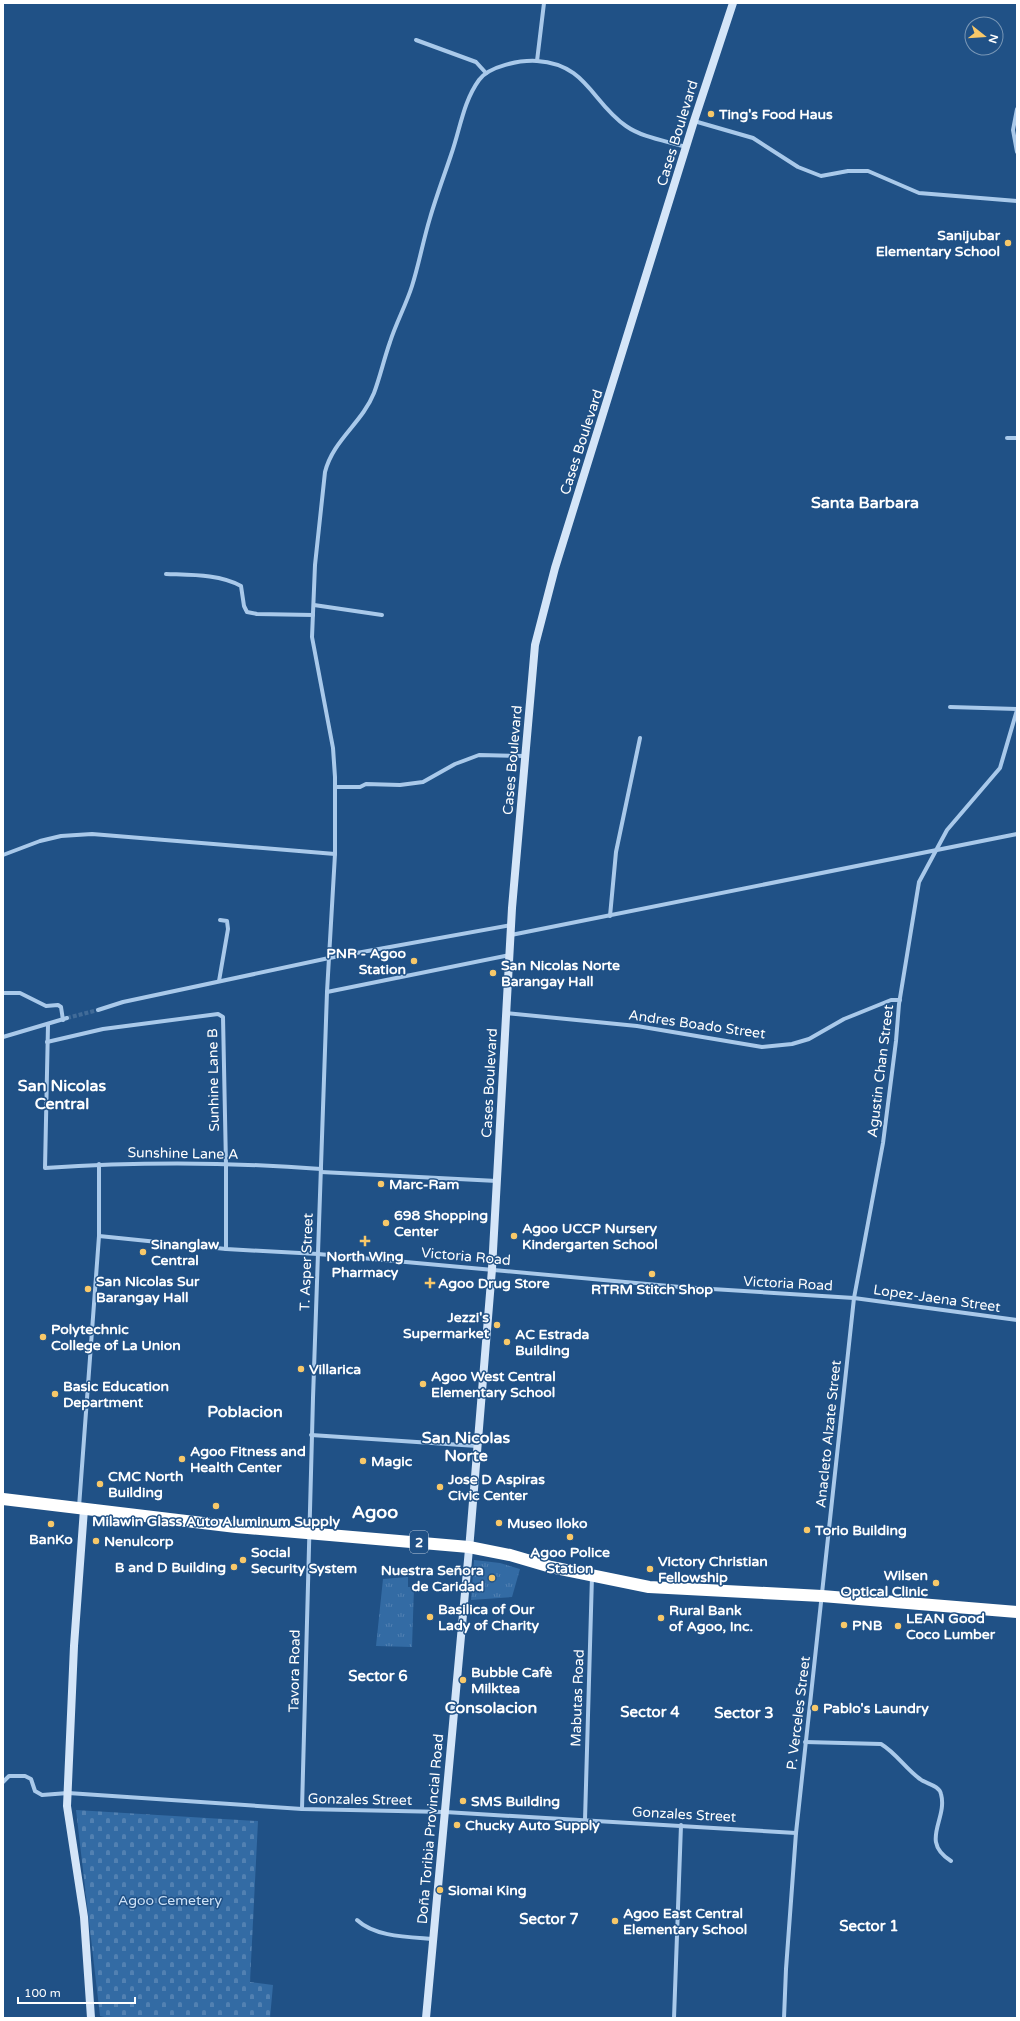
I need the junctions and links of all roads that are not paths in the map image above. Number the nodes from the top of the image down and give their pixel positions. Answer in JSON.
{"nodes":[{"id":1,"x":544,"y":3,"type":"edge"},
{"id":2,"x":733,"y":3,"type":"edge"},
{"id":3,"x":416,"y":40,"type":"dead end"},
{"id":4,"x":537,"y":61,"type":"junction"},
{"id":5,"x":486,"y":73,"type":"junction"},
{"id":6,"x":1017,"y":109,"type":"edge"},
{"id":7,"x":694,"y":121,"type":"junction"},
{"id":8,"x":686,"y":147,"type":"junction"},
{"id":9,"x":1017,"y":152,"type":"edge"},
{"id":10,"x":1017,"y":201,"type":"edge"},
{"id":11,"x":1007,"y":438,"type":"dead end"},
{"id":12,"x":1017,"y":438,"type":"edge"},
{"id":13,"x":166,"y":574,"type":"dead end"},
{"id":14,"x":314,"y":605,"type":"junction"},
{"id":15,"x":313,"y":615,"type":"junction"},
{"id":16,"x":382,"y":615,"type":"dead end"},
{"id":17,"x":950,"y":707,"type":"dead end"},
{"id":18,"x":1017,"y":710,"type":"edge"},
{"id":19,"x":640,"y":738,"type":"dead end"},
{"id":20,"x":525,"y":756,"type":"junction"},
{"id":21,"x":335,"y":787,"type":"junction"},
{"id":22,"x":1017,"y":834,"type":"edge"},
{"id":23,"x":936,"y":851,"type":"junction"},
{"id":24,"x":335,"y":854,"type":"junction"},
{"id":25,"x":3,"y":855,"type":"edge"},
{"id":26,"x":610,"y":916,"type":"junction"},
{"id":27,"x":220,"y":920,"type":"dead end"},
{"id":28,"x":511,"y":925,"type":"junction"},
{"id":29,"x":511,"y":935,"type":"junction"},
{"id":30,"x":510,"y":956,"type":"junction"},
{"id":31,"x":329,"y":958,"type":"junction"},
{"id":32,"x":220,"y":981,"type":"junction"},
{"id":33,"x":327,"y":992,"type":"junction"},
{"id":34,"x":3,"y":993,"type":"edge"},
{"id":35,"x":900,"y":1000,"type":"junction"},
{"id":36,"x":98,"y":1010,"type":"tunnel mouth"},
{"id":37,"x":506,"y":1013,"type":"junction"},
{"id":38,"x":48,"y":1025,"type":"junction"},
{"id":39,"x":3,"y":1037,"type":"edge"},
{"id":40,"x":47,"y":1042,"type":"junction"},
{"id":41,"x":99,"y":1164,"type":"junction"},
{"id":42,"x":226,"y":1165,"type":"junction"},
{"id":43,"x":321,"y":1170,"type":"junction"},
{"id":44,"x":497,"y":1181,"type":"junction"},
{"id":45,"x":99,"y":1236,"type":"junction"},
{"id":46,"x":226,"y":1249,"type":"junction"},
{"id":47,"x":318,"y":1254,"type":"junction"},
{"id":48,"x":492,"y":1269,"type":"junction"},
{"id":49,"x":854,"y":1298,"type":"junction"},
{"id":50,"x":1017,"y":1320,"type":"edge"},
{"id":51,"x":311,"y":1435,"type":"junction"},
{"id":52,"x":477,"y":1446,"type":"junction"},
{"id":53,"x":3,"y":1499,"type":"edge"},
{"id":54,"x":82,"y":1509,"type":"junction"},
{"id":55,"x":308,"y":1533,"type":"junction"},
{"id":56,"x":469,"y":1547,"type":"junction"},
{"id":57,"x":592,"y":1576,"type":"junction"},
{"id":58,"x":822,"y":1596,"type":"junction"},
{"id":59,"x":1017,"y":1612,"type":"edge"},
{"id":60,"x":805,"y":1742,"type":"junction"},
{"id":61,"x":3,"y":1782,"type":"edge"},
{"id":62,"x":68,"y":1793,"type":"junction"},
{"id":63,"x":302,"y":1809,"type":"junction"},
{"id":64,"x":445,"y":1812,"type":"junction"},
{"id":65,"x":585,"y":1820,"type":"junction"},
{"id":66,"x":681,"y":1825,"type":"junction"},
{"id":67,"x":796,"y":1833,"type":"junction"},
{"id":68,"x":951,"y":1861,"type":"dead end"},
{"id":69,"x":357,"y":1920,"type":"dead end"},
{"id":70,"x":433,"y":1940,"type":"junction"},
{"id":71,"x":91,"y":2018,"type":"edge"},
{"id":72,"x":426,"y":2018,"type":"edge"},
{"id":73,"x":674,"y":2018,"type":"edge"},
{"id":74,"x":784,"y":2018,"type":"edge"}],
"edges":[{"from":1,"to":4,"type":"street"},
{"from":2,"to":7,"type":"street","name":"Cases Boulevard"},
{"from":3,"to":5,"type":"street"},
{"from":4,"to":5,"type":"street"},
{"from":4,"to":8,"type":"street"},
{"from":5,"to":14,"type":"street","name":"T. Asper Street"},
{"from":6,"to":9,"type":"street"},
{"from":7,"to":8,"type":"street","name":"Cases Boulevard"},
{"from":7,"to":10,"type":"street"},
{"from":8,"to":20,"type":"street","name":"Cases Boulevard"},
{"from":11,"to":12,"type":"street"},
{"from":13,"to":15,"type":"street"},
{"from":14,"to":15,"type":"street","name":"T. Asper Street"},
{"from":14,"to":16,"type":"street"},
{"from":15,"to":21,"type":"street","name":"T. Asper Street"},
{"from":17,"to":18,"type":"street"},
{"from":18,"to":23,"type":"street","name":"Agustin Chan Street"},
{"from":19,"to":26,"type":"street"},
{"from":20,"to":21,"type":"street"},
{"from":20,"to":28,"type":"street","name":"Cases Boulevard"},
{"from":21,"to":24,"type":"street","name":"T. Asper Street"},
{"from":22,"to":23,"type":"street"},
{"from":23,"to":26,"type":"street"},
{"from":23,"to":35,"type":"street","name":"Agustin Chan Street"},
{"from":24,"to":25,"type":"street"},
{"from":24,"to":31,"type":"street","name":"T. Asper Street"},
{"from":26,"to":29,"type":"street"},
{"from":27,"to":32,"type":"street"},
{"from":28,"to":29,"type":"street","name":"Cases Boulevard"},
{"from":28,"to":31,"type":"street"},
{"from":29,"to":30,"type":"street","name":"Cases Boulevard"},
{"from":30,"to":33,"type":"street"},
{"from":30,"to":37,"type":"street","name":"Cases Boulevard"},
{"from":31,"to":32,"type":"street"},
{"from":31,"to":33,"type":"street","name":"T. Asper Street"},
{"from":32,"to":36,"type":"street"},
{"from":33,"to":43,"type":"street","name":"T. Asper Street"},
{"from":34,"to":38,"type":"street"},
{"from":35,"to":37,"type":"street","name":"Andres Boado Street"},
{"from":35,"to":49,"type":"street","name":"Agustin Chan Street"},
{"from":37,"to":44,"type":"street","name":"Cases Boulevard"},
{"from":38,"to":39,"type":"street"},
{"from":38,"to":40,"type":"street"},
{"from":40,"to":41,"type":"street","name":"Sunshine Lane A"},
{"from":40,"to":42,"type":"street","name":"Sunhine Lane B"},
{"from":41,"to":42,"type":"street","name":"Sunshine Lane A"},
{"from":41,"to":45,"type":"street"},
{"from":42,"to":43,"type":"street","name":"Sunshine Lane A"},
{"from":42,"to":46,"type":"street","name":"Sunhine Lane B"},
{"from":43,"to":44,"type":"street","name":"Sunshine Lane A"},
{"from":43,"to":47,"type":"street","name":"T. Asper Street"},
{"from":44,"to":48,"type":"street","name":"Cases Boulevard"},
{"from":45,"to":46,"type":"street","name":"Victoria Road"},
{"from":45,"to":54,"type":"street"},
{"from":46,"to":47,"type":"street","name":"Victoria Road"},
{"from":47,"to":48,"type":"street","name":"Victoria Road"},
{"from":47,"to":51,"type":"street","name":"T. Asper Street"},
{"from":48,"to":49,"type":"street","name":"Victoria Road"},
{"from":48,"to":52,"type":"street","name":"Cases Boulevard"},
{"from":49,"to":50,"type":"street","name":"Lopez-Jaena Street"},
{"from":49,"to":58,"type":"street","name":"Anacleto Alzate Street"},
{"from":51,"to":52,"type":"street"},
{"from":51,"to":55,"type":"street","name":"T. Asper Street"},
{"from":52,"to":56,"type":"street","name":"Cases Boulevard"},
{"from":53,"to":54,"type":"highway","number":"2"},
{"from":54,"to":55,"type":"highway","number":"2"},
{"from":54,"to":62,"type":"street"},
{"from":55,"to":56,"type":"highway","number":"2"},
{"from":55,"to":63,"type":"street","name":"Tavora Road"},
{"from":56,"to":57,"type":"highway","number":"2"},
{"from":56,"to":64,"type":"street","name":"Doña Toribia Provincial Road"},
{"from":57,"to":58,"type":"highway","number":"2"},
{"from":57,"to":65,"type":"street","name":"Mabutas Road"},
{"from":58,"to":59,"type":"highway","number":"2"},
{"from":58,"to":60,"type":"street","name":"P. Verceles Street"},
{"from":60,"to":67,"type":"street","name":"P. Verceles Street"},
{"from":60,"to":68,"type":"street"},
{"from":61,"to":62,"type":"street","name":"Gonzales Street"},
{"from":62,"to":63,"type":"street","name":"Gonzales Street"},
{"from":62,"to":71,"type":"street"},
{"from":63,"to":64,"type":"street","name":"Gonzales Street"},
{"from":64,"to":65,"type":"street","name":"Gonzales Street"},
{"from":64,"to":70,"type":"street","name":"Doña Toribia Provincial Road"},
{"from":65,"to":66,"type":"street","name":"Gonzales Street"},
{"from":66,"to":67,"type":"street","name":"Gonzales Street"},
{"from":66,"to":73,"type":"street"},
{"from":67,"to":74,"type":"street","name":"P. Verceles Street"},
{"from":69,"to":70,"type":"street"},
{"from":70,"to":72,"type":"street","name":"Doña Toribia Provincial Road"}]}
